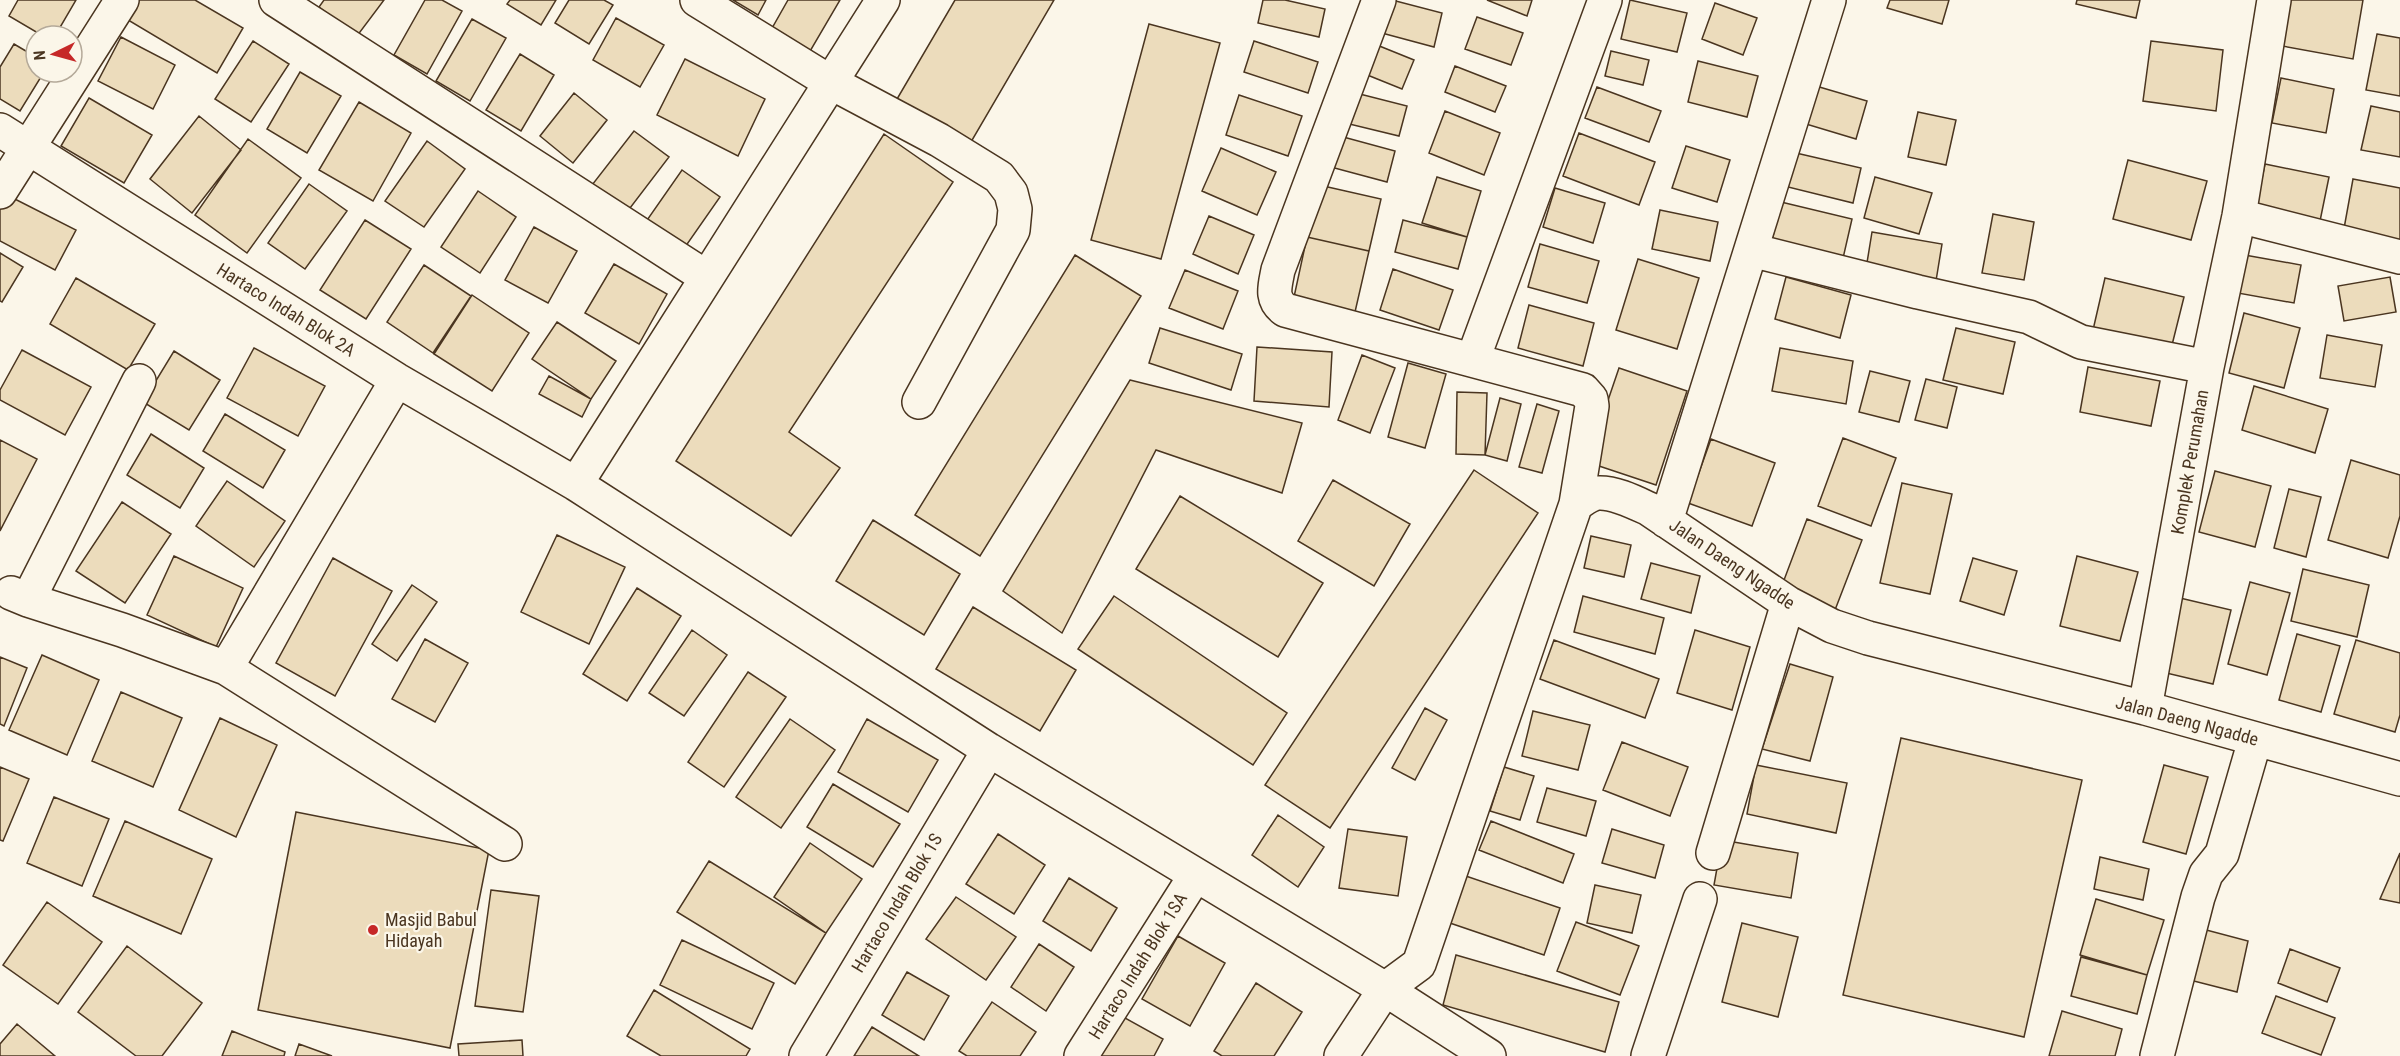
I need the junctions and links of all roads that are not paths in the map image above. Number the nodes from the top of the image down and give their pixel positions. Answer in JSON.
{"nodes":[{"id":1,"x":122,"y":0,"type":"edge"},
{"id":2,"x":276,"y":0,"type":"edge"},
{"id":3,"x":697,"y":0,"type":"edge"},
{"id":4,"x":883,"y":0,"type":"edge"},
{"id":5,"x":1379,"y":0,"type":"edge"},
{"id":6,"x":1605,"y":0,"type":"edge"},
{"id":7,"x":1829,"y":0,"type":"edge"},
{"id":8,"x":2274,"y":0,"type":"edge"},
{"id":9,"x":830,"y":82,"type":"junction"},
{"id":10,"x":0,"y":130,"type":"edge"},
{"id":11,"x":29,"y":148,"type":"junction"},
{"id":12,"x":0,"y":192,"type":"edge"},
{"id":13,"x":2239,"y":216,"type":"junction"},
{"id":14,"x":1751,"y":250,"type":"junction"},
{"id":15,"x":2400,"y":257,"type":"edge"},
{"id":16,"x":706,"y":277,"type":"junction"},
{"id":17,"x":1473,"y":359,"type":"junction"},
{"id":18,"x":2207,"y":367,"type":"junction"},
{"id":19,"x":397,"y":380,"type":"junction"},
{"id":20,"x":139,"y":381,"type":"dead end"},
{"id":21,"x":919,"y":402,"type":"dead end"},
{"id":22,"x":576,"y":484,"type":"junction"},
{"id":23,"x":1576,"y":504,"type":"junction"},
{"id":24,"x":1666,"y":521,"type":"junction"},
{"id":25,"x":10,"y":599,"type":"edge"},
{"id":26,"x":1788,"y":603,"type":"junction"},
{"id":27,"x":226,"y":668,"type":"junction"},
{"id":28,"x":2145,"y":708,"type":"junction"},
{"id":29,"x":2255,"y":740,"type":"junction"},
{"id":30,"x":989,"y":750,"type":"junction"},
{"id":31,"x":2400,"y":779,"type":"edge"},
{"id":32,"x":505,"y":844,"type":"dead end"},
{"id":33,"x":1713,"y":853,"type":"dead end"},
{"id":34,"x":1195,"y":876,"type":"junction"},
{"id":35,"x":1700,"y":899,"type":"dead end"},
{"id":36,"x":1385,"y":989,"type":"junction"},
{"id":37,"x":806,"y":1056,"type":"edge"},
{"id":38,"x":1081,"y":1056,"type":"edge"},
{"id":39,"x":1341,"y":1056,"type":"edge"},
{"id":40,"x":1489,"y":1056,"type":"edge"},
{"id":41,"x":1648,"y":1056,"type":"edge"},
{"id":42,"x":2157,"y":1056,"type":"edge"}],
"edges":[{"from":1,"to":11,"type":"street"},
{"from":2,"to":16,"type":"street"},
{"from":3,"to":9,"type":"street"},
{"from":4,"to":9,"type":"street"},
{"from":5,"to":17,"type":"street"},
{"from":6,"to":17,"type":"street"},
{"from":7,"to":14,"type":"street"},
{"from":8,"to":13,"type":"street","name":"Komplek Perumahan"},
{"from":9,"to":16,"type":"street"},
{"from":9,"to":21,"type":"street"},
{"from":10,"to":11,"type":"street","name":"Hartaco Indah Blok 2A"},
{"from":11,"to":12,"type":"street"},
{"from":11,"to":19,"type":"street","name":"Hartaco Indah Blok 2A"},
{"from":13,"to":15,"type":"street"},
{"from":13,"to":18,"type":"street","name":"Komplek Perumahan"},
{"from":14,"to":18,"type":"street"},
{"from":14,"to":24,"type":"street"},
{"from":16,"to":22,"type":"street"},
{"from":17,"to":23,"type":"street"},
{"from":18,"to":28,"type":"street","name":"Komplek Perumahan"},
{"from":19,"to":22,"type":"street","name":"Hartaco Indah Blok 2A"},
{"from":19,"to":27,"type":"street"},
{"from":20,"to":25,"type":"street"},
{"from":22,"to":30,"type":"street","name":"Hartaco Indah Blok 2A"},
{"from":23,"to":24,"type":"street","name":"Jalan Daeng Ngadde"},
{"from":23,"to":36,"type":"street"},
{"from":24,"to":26,"type":"street","name":"Jalan Daeng Ngadde"},
{"from":25,"to":27,"type":"street"},
{"from":26,"to":28,"type":"street","name":"Jalan Daeng Ngadde"},
{"from":26,"to":33,"type":"street"},
{"from":27,"to":32,"type":"street"},
{"from":28,"to":29,"type":"street","name":"Jalan Daeng Ngadde"},
{"from":29,"to":31,"type":"street","name":"Jalan Daeng Ngadde"},
{"from":29,"to":42,"type":"street"},
{"from":30,"to":34,"type":"street","name":"Hartaco Indah Blok 2A"},
{"from":30,"to":37,"type":"street","name":"Hartaco Indah Blok 1S"},
{"from":34,"to":36,"type":"street","name":"Hartaco Indah Blok 2A"},
{"from":34,"to":38,"type":"street","name":"Hartaco Indah Blok 1SA"},
{"from":35,"to":41,"type":"street"},
{"from":36,"to":39,"type":"street"},
{"from":36,"to":40,"type":"street","name":"Hartaco Indah Blok 2A"}]}
